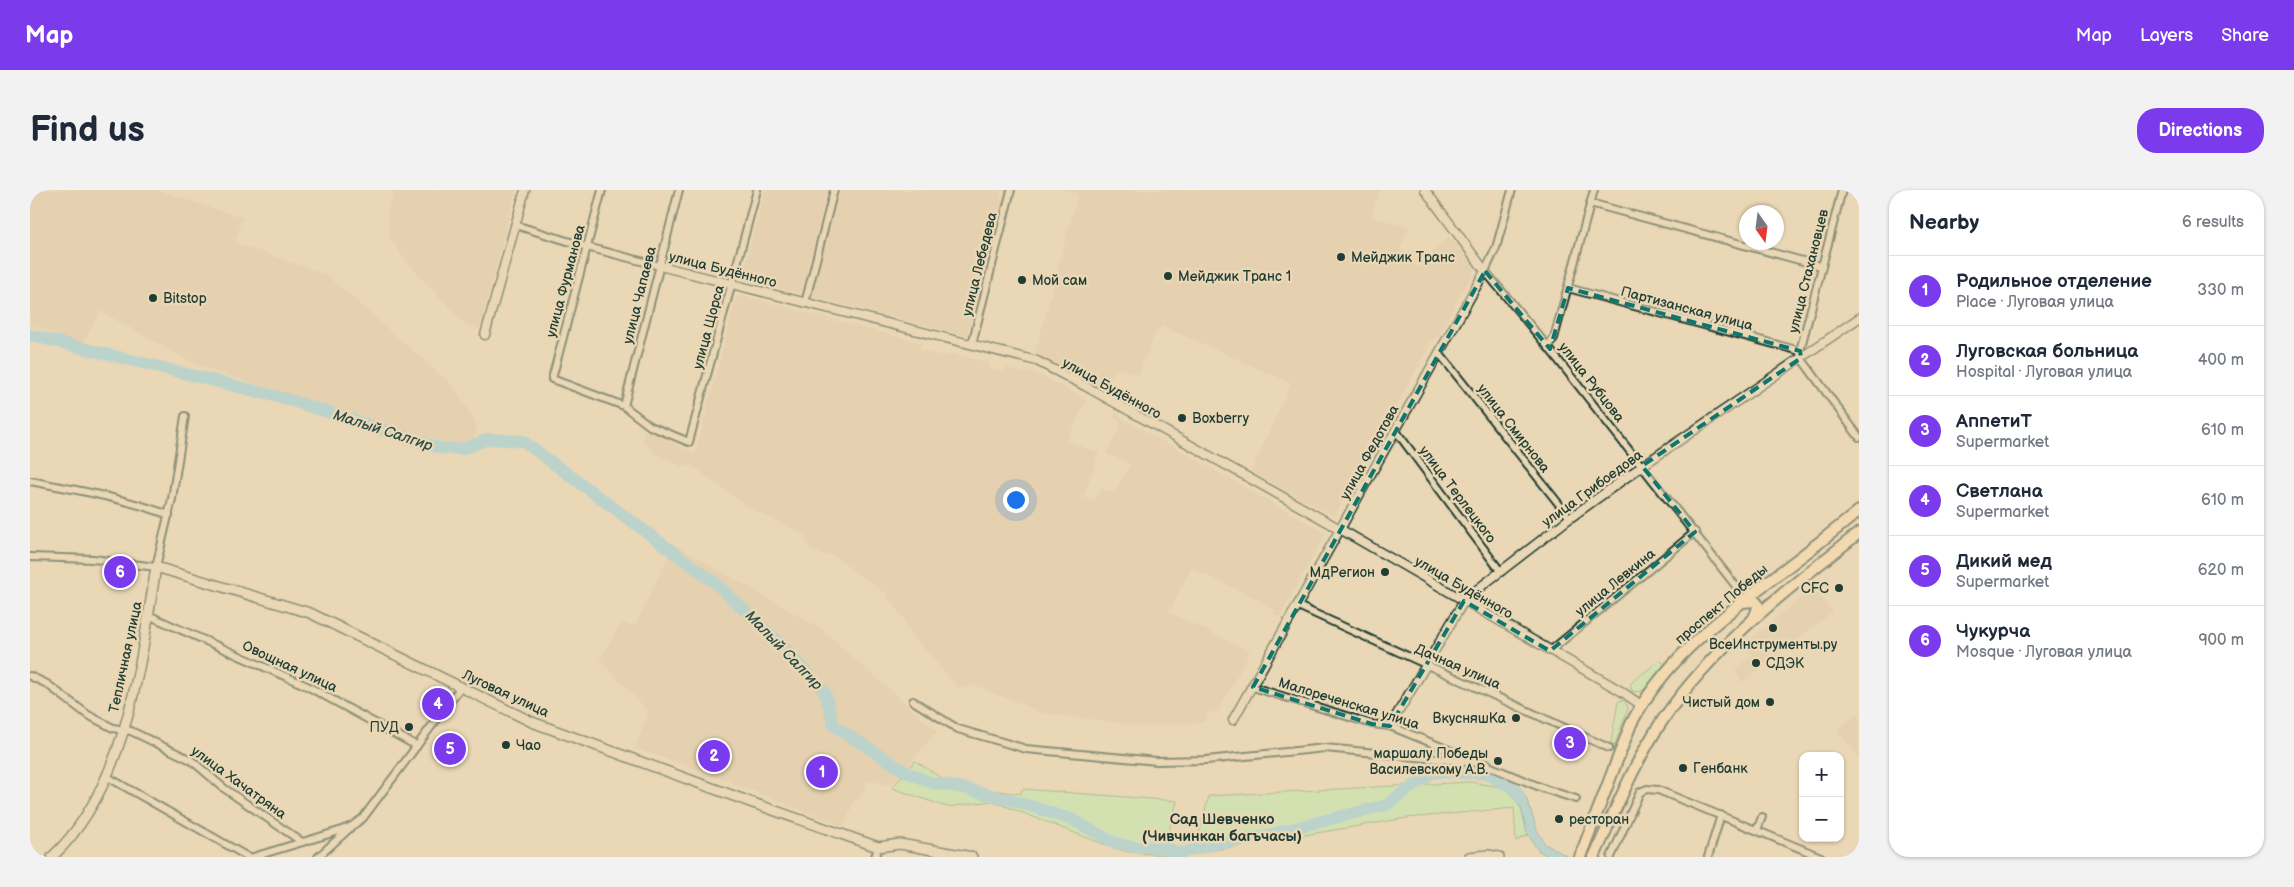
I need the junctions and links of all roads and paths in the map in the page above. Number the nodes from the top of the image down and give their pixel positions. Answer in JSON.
{"nodes":[{"id":1,"x":525,"y":190,"type":"edge"},
{"id":2,"x":602,"y":190,"type":"edge"},
{"id":3,"x":680,"y":190,"type":"edge"},
{"id":4,"x":757,"y":190,"type":"edge"},
{"id":5,"x":834,"y":190,"type":"edge"},
{"id":6,"x":1011,"y":190,"type":"edge"},
{"id":7,"x":1425,"y":190,"type":"edge"},
{"id":8,"x":1512,"y":190,"type":"edge"},
{"id":9,"x":1594,"y":190,"type":"edge"},
{"id":10,"x":1842,"y":190,"type":"edge"},
{"id":11,"x":1590,"y":203,"type":"junction"},
{"id":12,"x":515,"y":225,"type":"junction"},
{"id":13,"x":587,"y":247,"type":"junction"},
{"id":14,"x":660,"y":266,"type":"junction"},
{"id":15,"x":1821,"y":266,"type":"junction"},
{"id":16,"x":1485,"y":271,"type":"junction"},
{"id":17,"x":732,"y":284,"type":"junction"},
{"id":18,"x":1568,"y":288,"type":"junction"},
{"id":19,"x":804,"y":303,"type":"junction"},
{"id":20,"x":1859,"y":318,"type":"edge"},
{"id":21,"x":485,"y":335,"type":"dead end"},
{"id":22,"x":972,"y":344,"type":"junction"},
{"id":23,"x":1548,"y":347,"type":"junction"},
{"id":24,"x":1439,"y":353,"type":"junction"},
{"id":25,"x":1800,"y":355,"type":"junction"},
{"id":26,"x":624,"y":406,"type":"junction"},
{"id":27,"x":186,"y":416,"type":"dead end"},
{"id":28,"x":1396,"y":431,"type":"junction"},
{"id":29,"x":1859,"y":437,"type":"edge"},
{"id":30,"x":1642,"y":466,"type":"junction"},
{"id":31,"x":30,"y":481,"type":"edge"},
{"id":32,"x":1859,"y":511,"type":"edge"},
{"id":33,"x":169,"y":515,"type":"junction"},
{"id":34,"x":1570,"y":518,"type":"junction"},
{"id":35,"x":1842,"y":525,"type":"junction"},
{"id":36,"x":1340,"y":529,"type":"junction"},
{"id":37,"x":1695,"y":532,"type":"junction"},
{"id":38,"x":1856,"y":536,"type":"edge"},
{"id":39,"x":30,"y":557,"type":"edge"},
{"id":40,"x":156,"y":567,"type":"junction"},
{"id":41,"x":1501,"y":572,"type":"junction"},
{"id":42,"x":1740,"y":590,"type":"dead end"},
{"id":43,"x":1464,"y":601,"type":"junction"},
{"id":44,"x":1742,"y":602,"type":"junction"},
{"id":45,"x":1298,"y":606,"type":"junction"},
{"id":46,"x":148,"y":615,"type":"junction"},
{"id":47,"x":1753,"y":619,"type":"junction"},
{"id":48,"x":1550,"y":651,"type":"junction"},
{"id":49,"x":1425,"y":664,"type":"junction"},
{"id":50,"x":30,"y":676,"type":"edge"},
{"id":51,"x":1253,"y":687,"type":"junction"},
{"id":52,"x":460,"y":688,"type":"junction"},
{"id":53,"x":913,"y":701,"type":"dead end"},
{"id":54,"x":1641,"y":705,"type":"junction"},
{"id":55,"x":1233,"y":720,"type":"dead end"},
{"id":56,"x":1390,"y":726,"type":"junction"},
{"id":57,"x":123,"y":730,"type":"junction"},
{"id":58,"x":417,"y":746,"type":"junction"},
{"id":59,"x":1609,"y":748,"type":"dead end"},
{"id":60,"x":1488,"y":764,"type":"junction"},
{"id":61,"x":106,"y":776,"type":"junction"},
{"id":62,"x":1576,"y":799,"type":"dead end"},
{"id":63,"x":1721,"y":815,"type":"junction"},
{"id":64,"x":1762,"y":817,"type":"dead end"},
{"id":65,"x":352,"y":826,"type":"junction"},
{"id":66,"x":1757,"y":830,"type":"junction"},
{"id":67,"x":302,"y":842,"type":"junction"},
{"id":68,"x":878,"y":847,"type":"junction"},
{"id":69,"x":1581,"y":854,"type":"edge"},
{"id":70,"x":52,"y":857,"type":"edge"},
{"id":71,"x":248,"y":857,"type":"edge"},
{"id":72,"x":252,"y":857,"type":"edge"},
{"id":73,"x":318,"y":857,"type":"edge"},
{"id":74,"x":875,"y":857,"type":"edge"},
{"id":75,"x":972,"y":857,"type":"edge"},
{"id":76,"x":1469,"y":857,"type":"edge"},
{"id":77,"x":1499,"y":857,"type":"edge"},
{"id":78,"x":1594,"y":857,"type":"edge"},
{"id":79,"x":1611,"y":857,"type":"edge"},
{"id":80,"x":1708,"y":857,"type":"edge"},
{"id":81,"x":1821,"y":857,"type":"edge"}],
"edges":[{"from":1,"to":12,"type":"street"},
{"from":2,"to":13,"type":"street","name":"улица Фурманова"},
{"from":3,"to":14,"type":"street","name":"улица Чапаева"},
{"from":4,"to":17,"type":"street","name":"улица Щорса"},
{"from":5,"to":19,"type":"street"},
{"from":6,"to":22,"type":"street","name":"улица Лебедева"},
{"from":7,"to":16,"type":"street","name":"улица Рубцова"},
{"from":8,"to":16,"type":"street","name":"улица Федотова"},
{"from":9,"to":11,"type":"street"},
{"from":10,"to":15,"type":"street","name":"улица Стахановцев"},
{"from":11,"to":15,"type":"street"},
{"from":11,"to":18,"type":"street"},
{"from":12,"to":13,"type":"street","name":"улица Будённого"},
{"from":12,"to":21,"type":"street"},
{"from":13,"to":14,"type":"street","name":"улица Будённого"},
{"from":13,"to":26,"type":"street","name":"улица Фурманова"},
{"from":14,"to":17,"type":"street","name":"улица Будённого"},
{"from":14,"to":26,"type":"street","name":"улица Чапаева"},
{"from":15,"to":25,"type":"street","name":"улица Стахановцев"},
{"from":16,"to":23,"type":"street","name":"улица Рубцова"},
{"from":16,"to":24,"type":"street","name":"улица Федотова"},
{"from":17,"to":19,"type":"street","name":"улица Будённого"},
{"from":17,"to":26,"type":"street","name":"улица Щорса"},
{"from":18,"to":23,"type":"street"},
{"from":18,"to":25,"type":"street","name":"Партизанская улица"},
{"from":19,"to":22,"type":"street","name":"улица Будённого"},
{"from":20,"to":25,"type":"street","name":"улица Грибоедова"},
{"from":22,"to":36,"type":"street","name":"улица Будённого"},
{"from":23,"to":30,"type":"street","name":"улица Рубцова"},
{"from":24,"to":28,"type":"street","name":"улица Федотова"},
{"from":24,"to":34,"type":"street","name":"улица Смирнова"},
{"from":25,"to":29,"type":"street"},
{"from":25,"to":30,"type":"street","name":"улица Грибоедова"},
{"from":27,"to":33,"type":"street","name":"Тепличная улица"},
{"from":28,"to":36,"type":"street","name":"улица Федотова"},
{"from":28,"to":41,"type":"street","name":"улица Терлецкого"},
{"from":30,"to":34,"type":"street","name":"улица Грибоедова"},
{"from":30,"to":37,"type":"street","name":"улица Рубцова"},
{"from":31,"to":33,"type":"street"},
{"from":32,"to":35,"type":"main road","name":"проспект Победы"},
{"from":33,"to":40,"type":"street","name":"Тепличная улица"},
{"from":34,"to":41,"type":"street","name":"улица Грибоедова"},
{"from":35,"to":38,"type":"main road"},
{"from":35,"to":44,"type":"main road","name":"проспект Победы"},
{"from":36,"to":43,"type":"street","name":"улица Будённого"},
{"from":36,"to":45,"type":"street","name":"улица Федотова"},
{"from":37,"to":42,"type":"street","name":"улица Рубцова"},
{"from":37,"to":48,"type":"street","name":"улица Левкина"},
{"from":38,"to":47,"type":"main road"},
{"from":39,"to":40,"type":"street","name":"Луговая улица"},
{"from":40,"to":46,"type":"main road","name":"Тепличная улица"},
{"from":40,"to":52,"type":"main road","name":"Луговая улица"},
{"from":41,"to":43,"type":"street","name":"улица Грибоедова"},
{"from":43,"to":48,"type":"street","name":"улица Будённого"},
{"from":43,"to":49,"type":"street","name":"улица Грибоедова"},
{"from":44,"to":47,"type":"main road"},
{"from":44,"to":54,"type":"main road","name":"проспект Победы"},
{"from":45,"to":49,"type":"street","name":"Дачная улица"},
{"from":45,"to":51,"type":"street","name":"улица Федотова"},
{"from":46,"to":57,"type":"main road","name":"Тепличная улица"},
{"from":46,"to":58,"type":"street","name":"Овощная улица"},
{"from":47,"to":78,"type":"main road"},
{"from":48,"to":54,"type":"street","name":"улица Будённого"},
{"from":49,"to":56,"type":"street","name":"улица Грибоедова"},
{"from":49,"to":59,"type":"street","name":"Дачная улица"},
{"from":50,"to":57,"type":"street","name":"улица Хачатряна"},
{"from":51,"to":55,"type":"street","name":"улица Федотова"},
{"from":51,"to":56,"type":"street","name":"Малореченская улица"},
{"from":52,"to":58,"type":"street"},
{"from":52,"to":68,"type":"main road","name":"Луговая улица"},
{"from":53,"to":60,"type":"street"},
{"from":54,"to":69,"type":"main road","name":"проспект Победы"},
{"from":56,"to":60,"type":"street","name":"Малореченская улица"},
{"from":57,"to":61,"type":"main road","name":"Тепличная улица"},
{"from":57,"to":67,"type":"street","name":"улица Хачатряна"},
{"from":58,"to":65,"type":"street"},
{"from":60,"to":62,"type":"street","name":"Малореченская улица"},
{"from":61,"to":70,"type":"main road","name":"Тепличная улица"},
{"from":61,"to":71,"type":"street"},
{"from":63,"to":66,"type":"street"},
{"from":63,"to":79,"type":"street"},
{"from":63,"to":80,"type":"street"},
{"from":64,"to":66,"type":"street"},
{"from":65,"to":67,"type":"street"},
{"from":65,"to":73,"type":"street"},
{"from":66,"to":81,"type":"street"},
{"from":67,"to":72,"type":"street"},
{"from":68,"to":74,"type":"street"},
{"from":68,"to":75,"type":"main road","name":"Луговая улица"},
{"from":76,"to":77,"type":"main road"}]}
